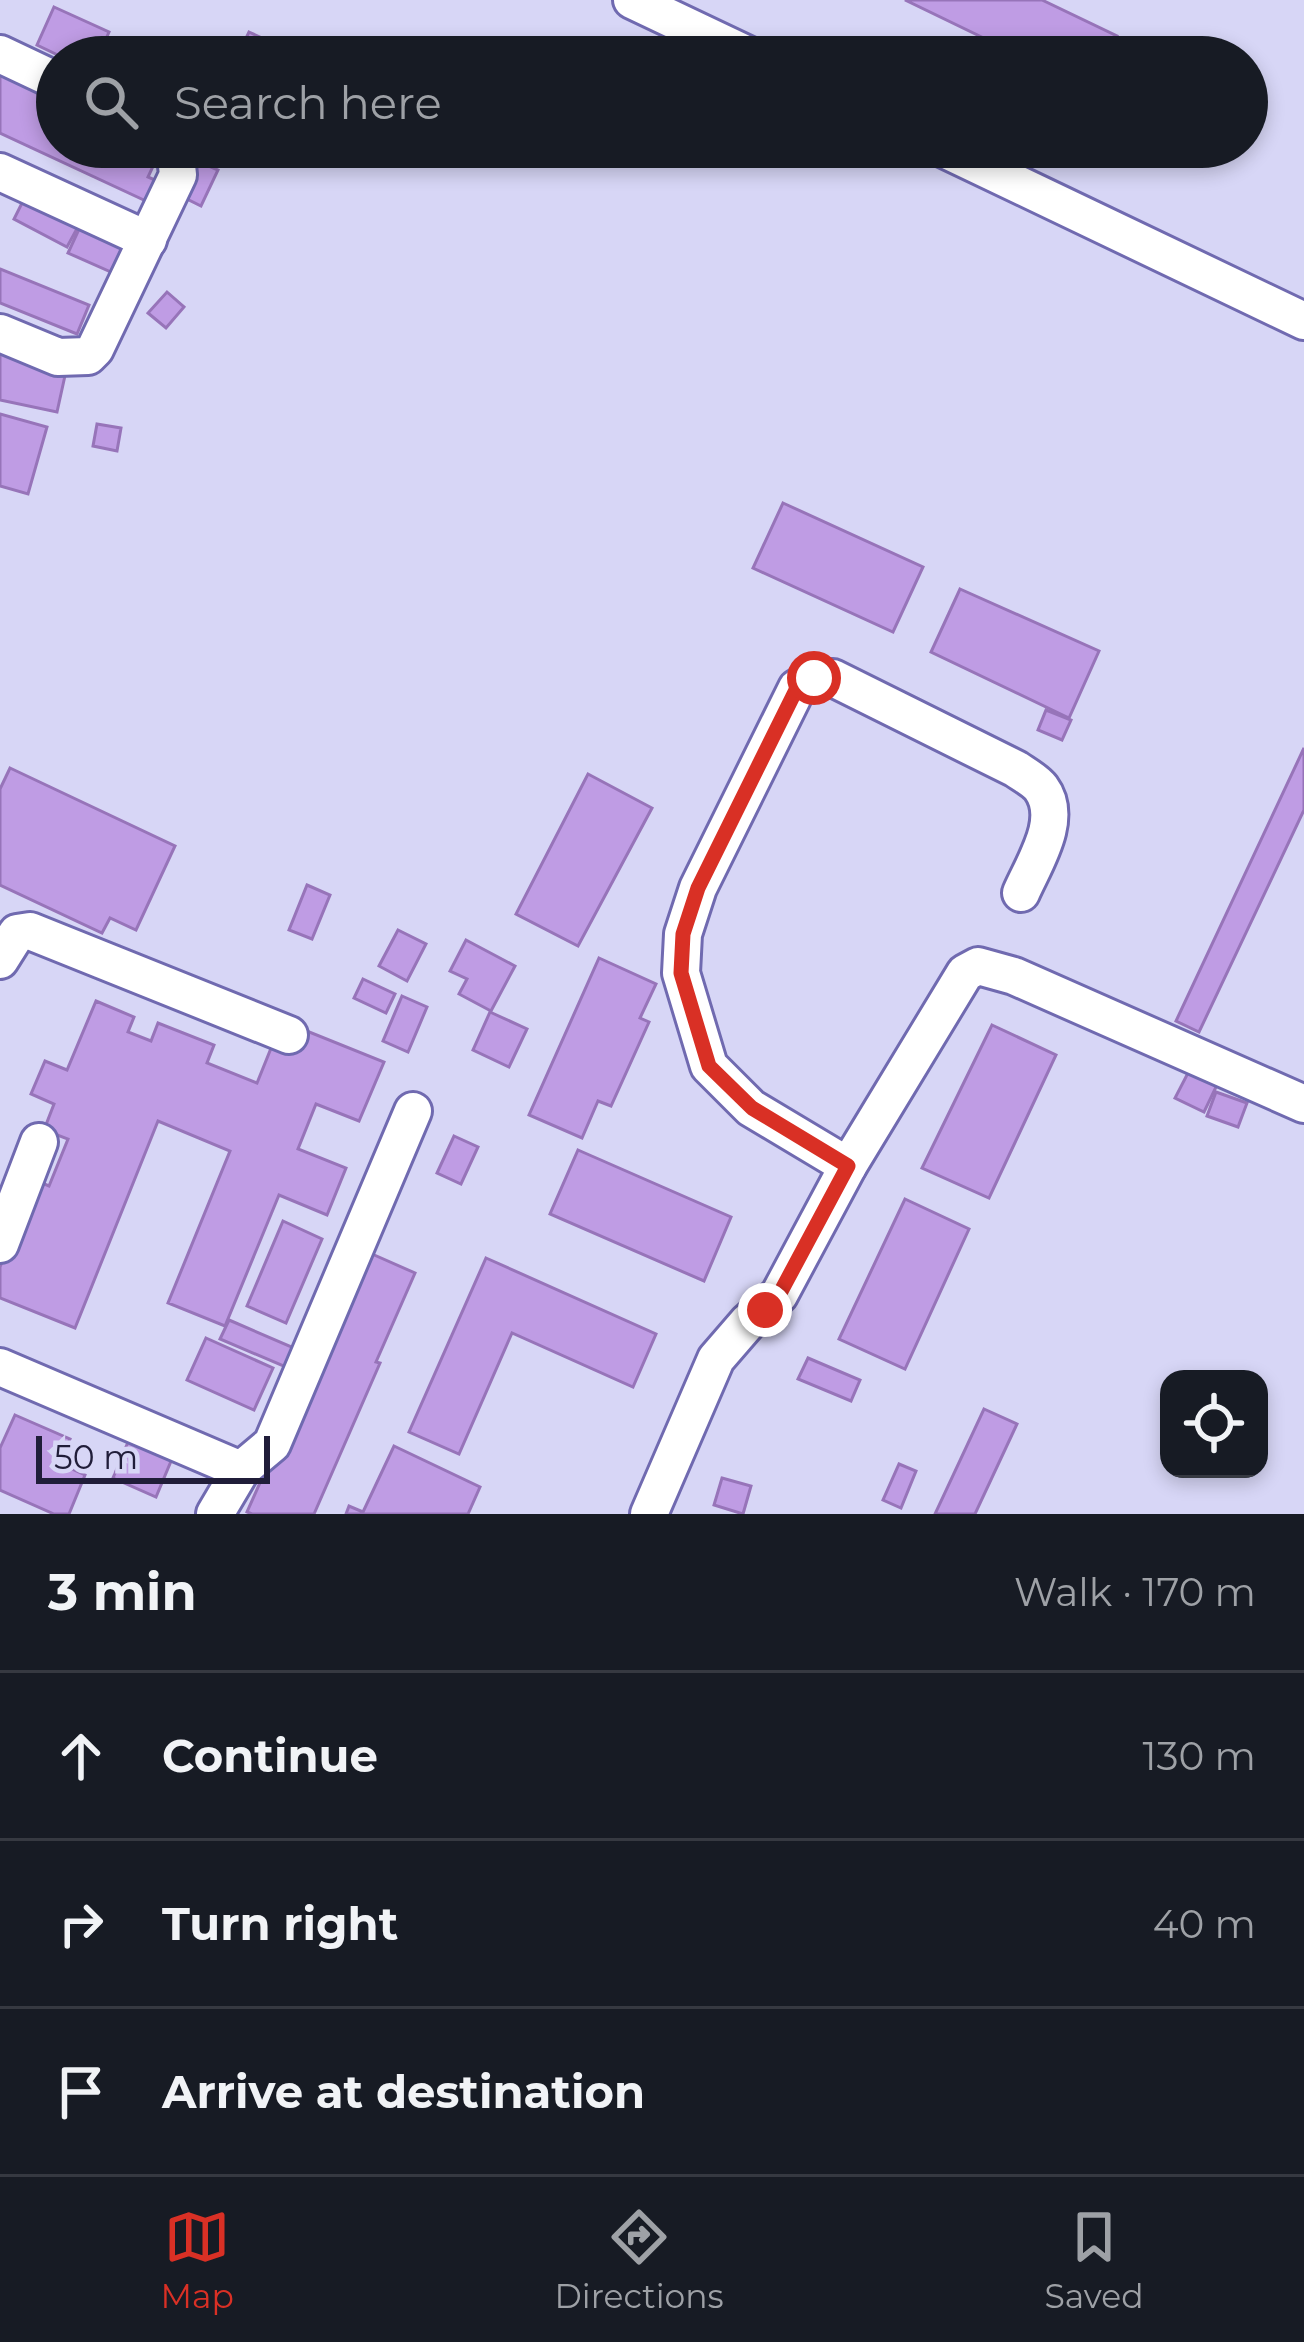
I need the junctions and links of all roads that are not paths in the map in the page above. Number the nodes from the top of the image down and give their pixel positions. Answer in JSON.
{"nodes":[{"id":1,"x":632,"y":0,"type":"edge"},
{"id":2,"x":708,"y":36,"type":"edge"},
{"id":3,"x":0,"y":54,"type":"edge"},
{"id":4,"x":36,"y":71,"type":"edge"},
{"id":5,"x":178,"y":168,"type":"edge"},
{"id":6,"x":984,"y":168,"type":"edge"},
{"id":7,"x":0,"y":172,"type":"edge"},
{"id":8,"x":148,"y":240,"type":"junction"},
{"id":9,"x":1304,"y":321,"type":"edge"},
{"id":10,"x":0,"y":333,"type":"edge"},
{"id":11,"x":1021,"y":893,"type":"dead end"},
{"id":12,"x":0,"y":960,"type":"edge"},
{"id":13,"x":289,"y":1036,"type":"dead end"},
{"id":14,"x":1304,"y":1104,"type":"edge"},
{"id":15,"x":413,"y":1111,"type":"dead end"},
{"id":16,"x":39,"y":1142,"type":"dead end"},
{"id":17,"x":848,"y":1166,"type":"junction"},
{"id":18,"x":0,"y":1244,"type":"edge"},
{"id":19,"x":0,"y":1367,"type":"edge"},
{"id":20,"x":241,"y":1470,"type":"junction"},
{"id":21,"x":215,"y":1514,"type":"edge"},
{"id":22,"x":650,"y":1514,"type":"edge"}],
"edges":[{"from":1,"to":2,"type":"street"},
{"from":3,"to":4,"type":"street"},
{"from":5,"to":8,"type":"street"},
{"from":6,"to":9,"type":"street"},
{"from":7,"to":8,"type":"street"},
{"from":8,"to":10,"type":"street"},
{"from":11,"to":17,"type":"street"},
{"from":12,"to":13,"type":"street"},
{"from":14,"to":17,"type":"street"},
{"from":15,"to":20,"type":"street"},
{"from":16,"to":18,"type":"street"},
{"from":17,"to":22,"type":"street"},
{"from":19,"to":20,"type":"street"},
{"from":20,"to":21,"type":"street"}]}
